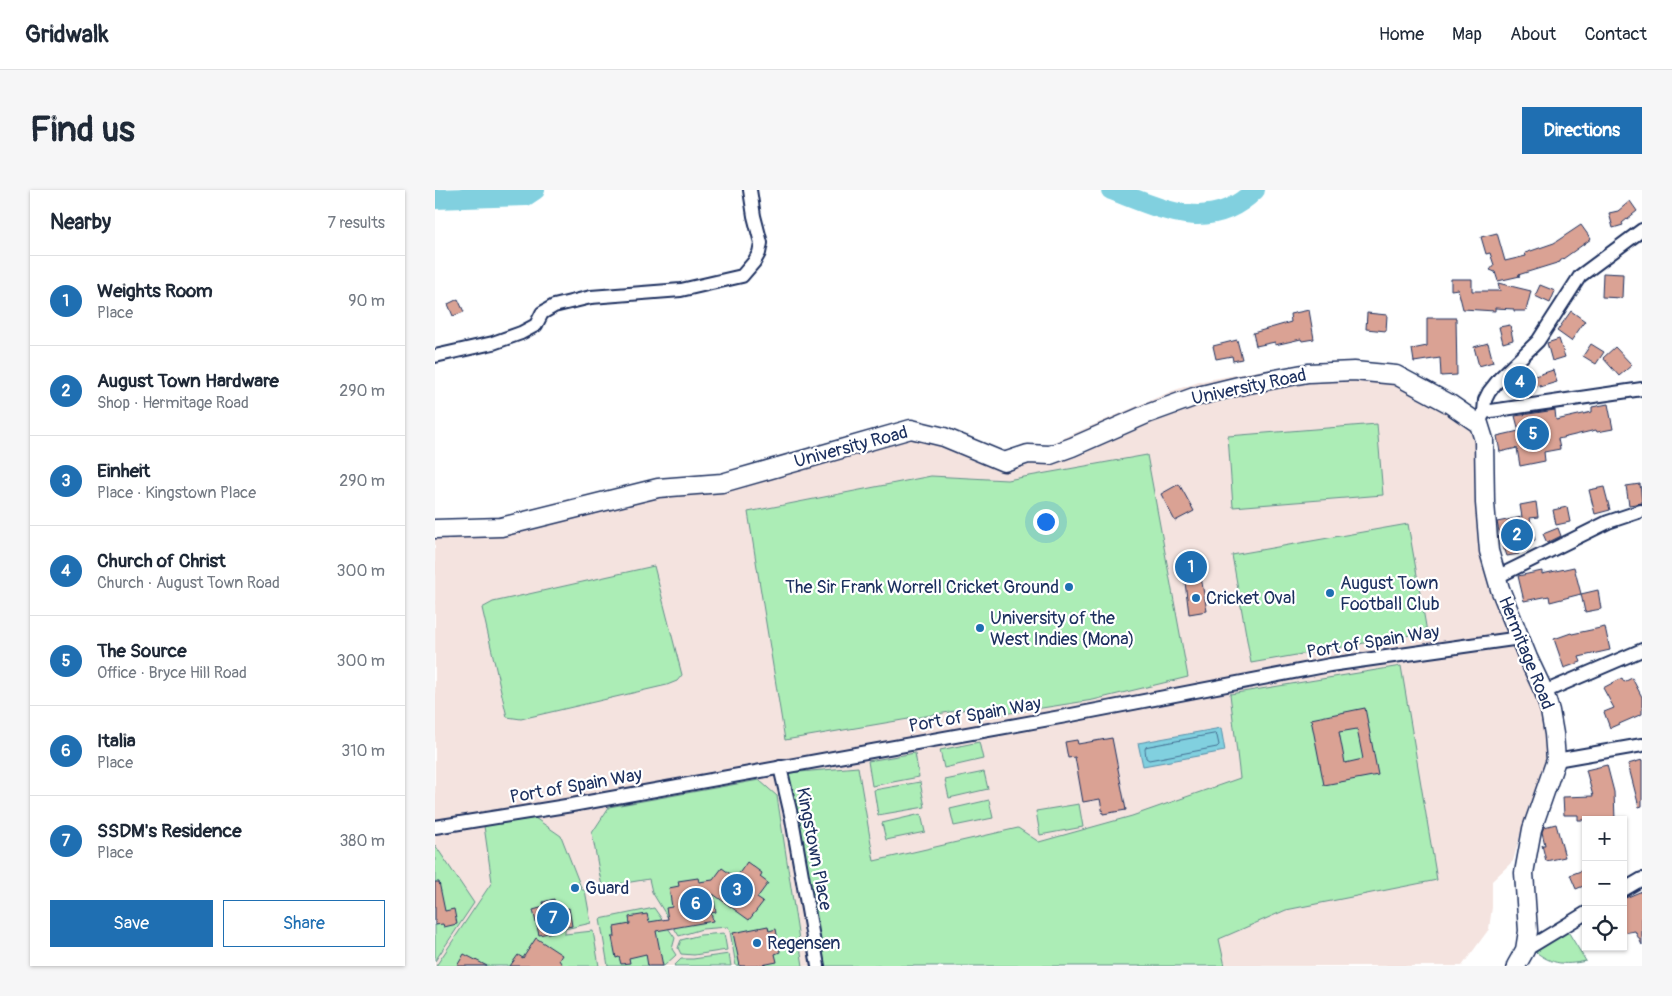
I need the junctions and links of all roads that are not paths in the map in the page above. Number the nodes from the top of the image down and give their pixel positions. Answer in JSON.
{"nodes":[{"id":1,"x":750,"y":190,"type":"edge"},
{"id":2,"x":1642,"y":230,"type":"edge"},
{"id":3,"x":435,"y":356,"type":"edge"},
{"id":4,"x":1642,"y":389,"type":"edge"},
{"id":5,"x":1482,"y":418,"type":"junction"},
{"id":6,"x":1641,"y":511,"type":"edge"},
{"id":7,"x":435,"y":529,"type":"edge"},
{"id":8,"x":1497,"y":577,"type":"junction"},
{"id":9,"x":1520,"y":638,"type":"junction"},
{"id":10,"x":1642,"y":650,"type":"edge"},
{"id":11,"x":1544,"y":692,"type":"junction"},
{"id":12,"x":1642,"y":745,"type":"edge"},
{"id":13,"x":1556,"y":760,"type":"junction"},
{"id":14,"x":780,"y":767,"type":"junction"},
{"id":15,"x":435,"y":827,"type":"edge"},
{"id":16,"x":1642,"y":879,"type":"edge"},
{"id":17,"x":1627,"y":888,"type":"edge"},
{"id":18,"x":1582,"y":915,"type":"edge"},
{"id":19,"x":1525,"y":950,"type":"junction"},
{"id":20,"x":818,"y":966,"type":"edge"},
{"id":21,"x":1516,"y":966,"type":"edge"}],
"edges":[{"from":1,"to":3,"type":"street"},
{"from":2,"to":5,"type":"street"},
{"from":4,"to":5,"type":"street"},
{"from":5,"to":7,"type":"street","name":"University Road"},
{"from":5,"to":8,"type":"street","name":"Hermitage Road"},
{"from":6,"to":8,"type":"street"},
{"from":8,"to":9,"type":"street","name":"Hermitage Road"},
{"from":9,"to":11,"type":"street","name":"Hermitage Road"},
{"from":9,"to":14,"type":"street","name":"Port of Spain Way"},
{"from":10,"to":11,"type":"street"},
{"from":11,"to":13,"type":"street","name":"Hermitage Road"},
{"from":12,"to":13,"type":"street"},
{"from":13,"to":19,"type":"street","name":"Hermitage Road"},
{"from":14,"to":15,"type":"street","name":"Port of Spain Way"},
{"from":14,"to":20,"type":"street","name":"Kingstown Place"},
{"from":16,"to":17,"type":"street"},
{"from":18,"to":19,"type":"street"},
{"from":19,"to":21,"type":"street","name":"Hermitage Road"}]}
